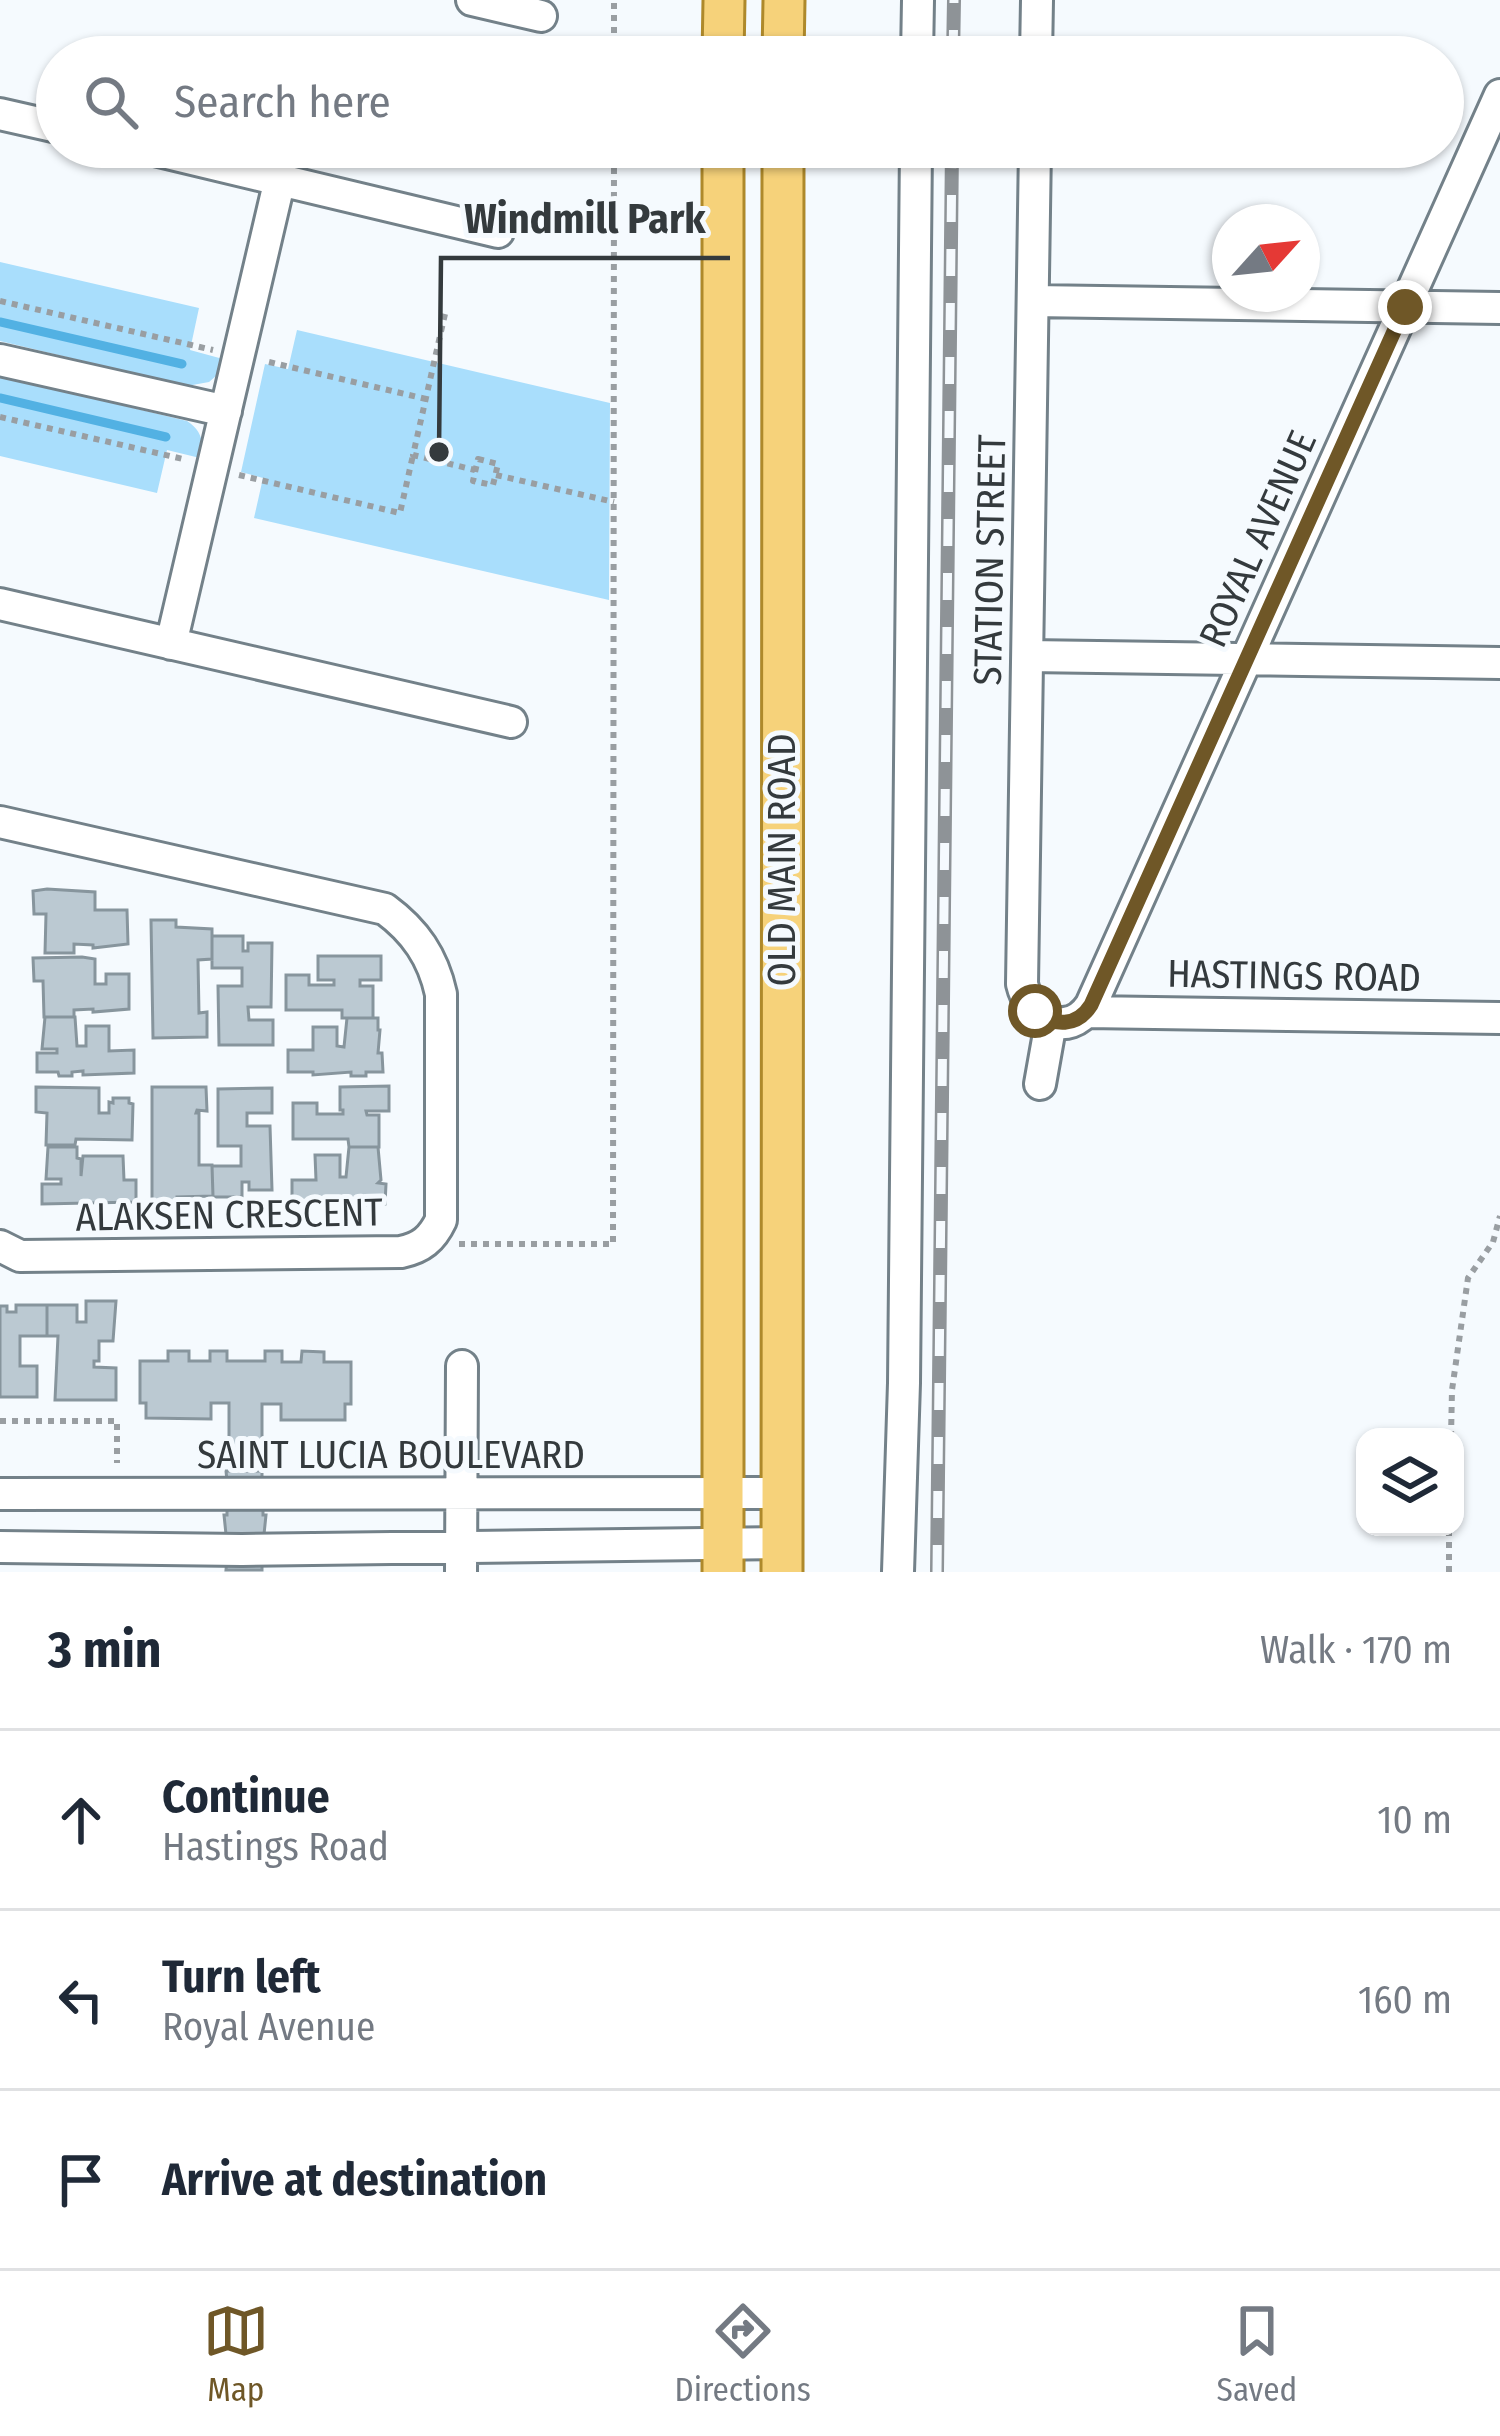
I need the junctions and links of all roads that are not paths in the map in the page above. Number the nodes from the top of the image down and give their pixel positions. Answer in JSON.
{"nodes":[{"id":1,"x":472,"y":0,"type":"edge"},
{"id":2,"x":724,"y":0,"type":"edge"},
{"id":3,"x":784,"y":0,"type":"edge"},
{"id":4,"x":918,"y":0,"type":"edge"},
{"id":5,"x":1037,"y":0,"type":"edge"},
{"id":6,"x":541,"y":16,"type":"dead end"},
{"id":7,"x":724,"y":36,"type":"edge"},
{"id":8,"x":783,"y":36,"type":"edge"},
{"id":9,"x":917,"y":36,"type":"edge"},
{"id":10,"x":1036,"y":36,"type":"edge"},
{"id":11,"x":1500,"y":95,"type":"edge"},
{"id":12,"x":0,"y":114,"type":"edge"},
{"id":13,"x":36,"y":122,"type":"edge"},
{"id":14,"x":233,"y":168,"type":"edge"},
{"id":15,"x":724,"y":168,"type":"edge"},
{"id":16,"x":783,"y":168,"type":"edge"},
{"id":17,"x":916,"y":168,"type":"edge"},
{"id":18,"x":1035,"y":168,"type":"edge"},
{"id":19,"x":280,"y":179,"type":"junction"},
{"id":20,"x":498,"y":232,"type":"dead end"},
{"id":21,"x":1033,"y":301,"type":"junction"},
{"id":22,"x":1405,"y":307,"type":"junction"},
{"id":23,"x":1500,"y":308,"type":"edge"},
{"id":24,"x":0,"y":360,"type":"edge"},
{"id":25,"x":226,"y":411,"type":"junction"},
{"id":26,"x":0,"y":604,"type":"edge"},
{"id":27,"x":171,"y":644,"type":"junction"},
{"id":28,"x":1028,"y":656,"type":"junction"},
{"id":29,"x":1246,"y":659,"type":"junction"},
{"id":30,"x":1500,"y":663,"type":"edge"},
{"id":31,"x":511,"y":722,"type":"dead end"},
{"id":32,"x":0,"y":822,"type":"edge"},
{"id":33,"x":1086,"y":1013,"type":"junction"},
{"id":34,"x":1500,"y":1018,"type":"edge"},
{"id":35,"x":1051,"y":1022,"type":"junction"},
{"id":36,"x":1040,"y":1084,"type":"dead end"},
{"id":37,"x":0,"y":1246,"type":"edge"},
{"id":38,"x":462,"y":1366,"type":"dead end"},
{"id":39,"x":723,"y":1492,"type":"junction"},
{"id":40,"x":783,"y":1493,"type":"junction"},
{"id":41,"x":0,"y":1494,"type":"edge"},
{"id":42,"x":461,"y":1494,"type":"junction"},
{"id":43,"x":157,"y":1495,"type":"junction"},
{"id":44,"x":0,"y":1547,"type":"edge"},
{"id":45,"x":157,"y":1550,"type":"junction"},
{"id":46,"x":723,"y":1557,"type":"edge"},
{"id":47,"x":782,"y":1557,"type":"edge"},
{"id":48,"x":461,"y":1559,"type":"edge"},
{"id":49,"x":898,"y":1572,"type":"edge"}],
"edges":[{"from":1,"to":6,"type":"street"},
{"from":2,"to":7,"type":"main road"},
{"from":3,"to":8,"type":"main road"},
{"from":4,"to":9,"type":"street"},
{"from":5,"to":10,"type":"street"},
{"from":11,"to":22,"type":"street","name":"ROYAL AVENUE"},
{"from":12,"to":13,"type":"street"},
{"from":14,"to":19,"type":"street"},
{"from":15,"to":39,"type":"main road","name":"OLD MAIN ROAD"},
{"from":16,"to":40,"type":"main road","name":"OLD MAIN ROAD"},
{"from":17,"to":49,"type":"street"},
{"from":18,"to":21,"type":"street","name":"STATION STREET"},
{"from":19,"to":20,"type":"street"},
{"from":19,"to":25,"type":"street"},
{"from":21,"to":22,"type":"street"},
{"from":21,"to":28,"type":"street","name":"STATION STREET"},
{"from":22,"to":23,"type":"street"},
{"from":22,"to":29,"type":"street","name":"ROYAL AVENUE"},
{"from":24,"to":25,"type":"street"},
{"from":25,"to":27,"type":"street"},
{"from":26,"to":27,"type":"street"},
{"from":27,"to":31,"type":"street"},
{"from":28,"to":29,"type":"street"},
{"from":28,"to":35,"type":"street","name":"STATION STREET"},
{"from":29,"to":30,"type":"street"},
{"from":29,"to":33,"type":"street","name":"ROYAL AVENUE"},
{"from":32,"to":37,"type":"street","name":"ALAKSEN CRESCENT"},
{"from":33,"to":34,"type":"street","name":"HASTINGS ROAD"},
{"from":33,"to":35,"type":"street","name":"HASTINGS ROAD"},
{"from":35,"to":36,"type":"street"},
{"from":38,"to":42,"type":"street"},
{"from":39,"to":40,"type":"street","name":"SAINT LUCIA BOULEVARD"},
{"from":39,"to":42,"type":"street","name":"SAINT LUCIA BOULEVARD"},
{"from":39,"to":46,"type":"main road","name":"OLD MAIN ROAD"},
{"from":40,"to":47,"type":"main road","name":"OLD MAIN ROAD"},
{"from":41,"to":43,"type":"street","name":"SAINT LUCIA BOULEVARD"},
{"from":42,"to":43,"type":"street","name":"SAINT LUCIA BOULEVARD"},
{"from":42,"to":48,"type":"street"},
{"from":43,"to":45,"type":"street"},
{"from":44,"to":45,"type":"street"},
{"from":45,"to":48,"type":"street"},
{"from":46,"to":47,"type":"street"},
{"from":46,"to":48,"type":"street"}]}
